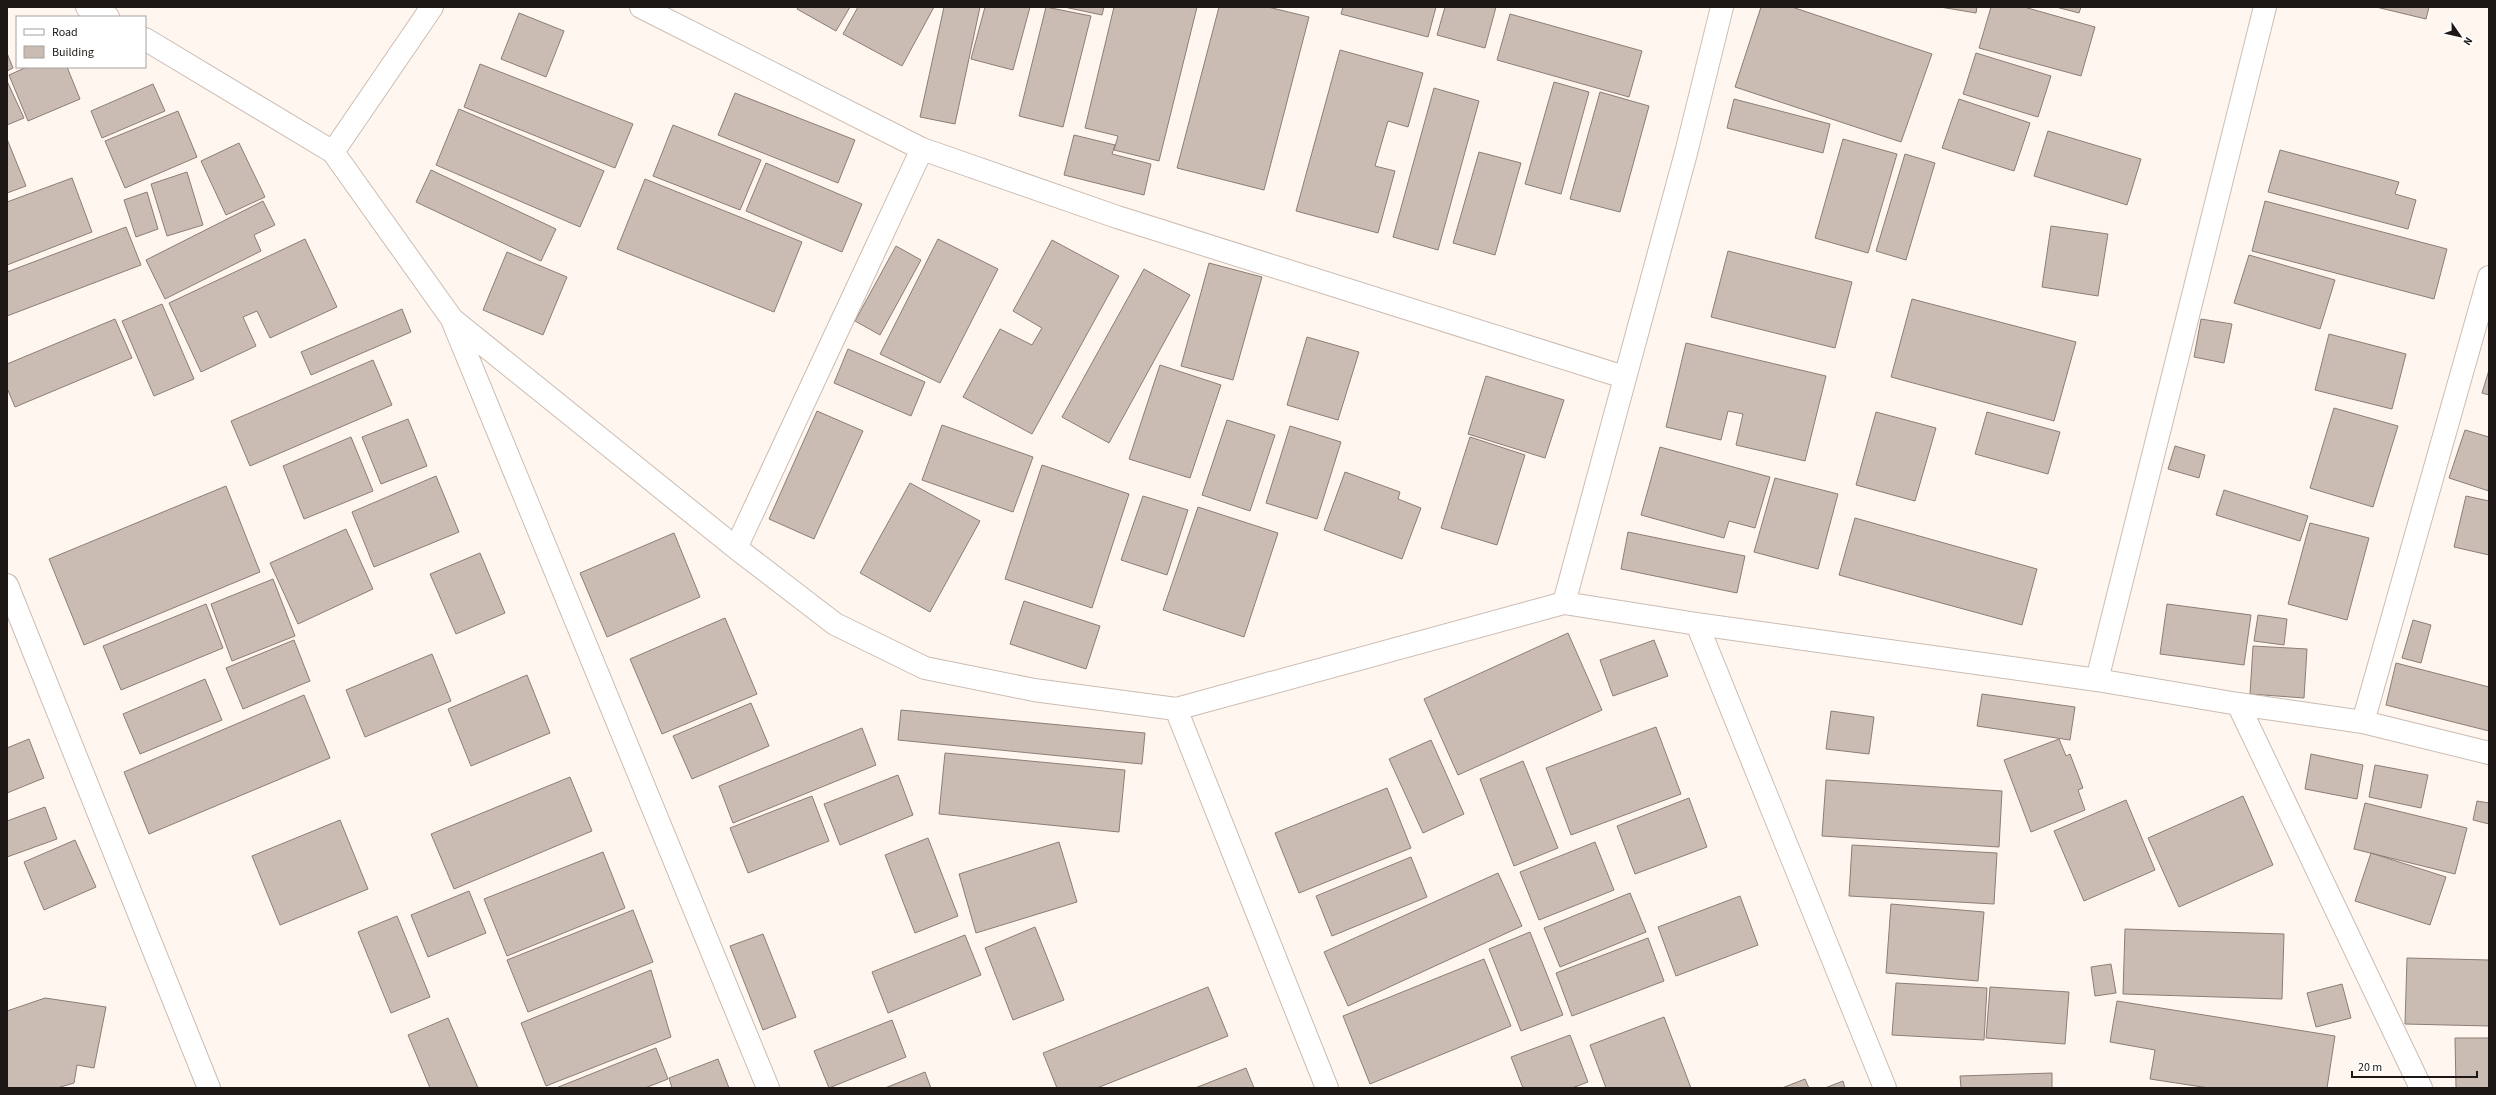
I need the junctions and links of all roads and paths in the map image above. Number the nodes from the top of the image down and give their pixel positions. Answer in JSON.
{"nodes":[{"id":1,"x":87,"y":7,"type":"edge"},
{"id":2,"x":432,"y":7,"type":"edge"},
{"id":3,"x":641,"y":7,"type":"edge"},
{"id":4,"x":1722,"y":7,"type":"edge"},
{"id":5,"x":2264,"y":7,"type":"edge"},
{"id":6,"x":106,"y":16,"type":"edge"},
{"id":7,"x":146,"y":40,"type":"edge"},
{"id":8,"x":922,"y":149,"type":"junction"},
{"id":9,"x":333,"y":152,"type":"junction"},
{"id":10,"x":2489,"y":277,"type":"edge"},
{"id":11,"x":452,"y":318,"type":"junction"},
{"id":12,"x":1624,"y":377,"type":"junction"},
{"id":13,"x":736,"y":548,"type":"junction"},
{"id":14,"x":7,"y":585,"type":"edge"},
{"id":15,"x":1564,"y":603,"type":"junction"},
{"id":16,"x":1697,"y":624,"type":"junction"},
{"id":17,"x":2097,"y":680,"type":"junction"},
{"id":18,"x":2238,"y":704,"type":"junction"},
{"id":19,"x":1176,"y":709,"type":"junction"},
{"id":20,"x":2362,"y":722,"type":"junction"},
{"id":21,"x":2489,"y":752,"type":"edge"},
{"id":22,"x":209,"y":1088,"type":"edge"},
{"id":23,"x":768,"y":1088,"type":"edge"},
{"id":24,"x":1327,"y":1088,"type":"edge"},
{"id":25,"x":1885,"y":1088,"type":"edge"},
{"id":26,"x":2421,"y":1088,"type":"edge"}],
"edges":[{"from":1,"to":6,"type":"street"},
{"from":2,"to":9,"type":"street"},
{"from":3,"to":8,"type":"street"},
{"from":4,"to":12,"type":"street"},
{"from":5,"to":17,"type":"street"},
{"from":7,"to":9,"type":"street"},
{"from":8,"to":12,"type":"street"},
{"from":8,"to":13,"type":"street"},
{"from":9,"to":11,"type":"street"},
{"from":10,"to":20,"type":"street"},
{"from":11,"to":13,"type":"street"},
{"from":11,"to":23,"type":"street"},
{"from":12,"to":15,"type":"street"},
{"from":13,"to":19,"type":"street"},
{"from":14,"to":22,"type":"street"},
{"from":15,"to":16,"type":"street"},
{"from":15,"to":19,"type":"street"},
{"from":16,"to":17,"type":"street"},
{"from":16,"to":25,"type":"street"},
{"from":17,"to":18,"type":"street"},
{"from":18,"to":20,"type":"street"},
{"from":18,"to":26,"type":"street"},
{"from":19,"to":24,"type":"street"},
{"from":20,"to":21,"type":"street"}]}
